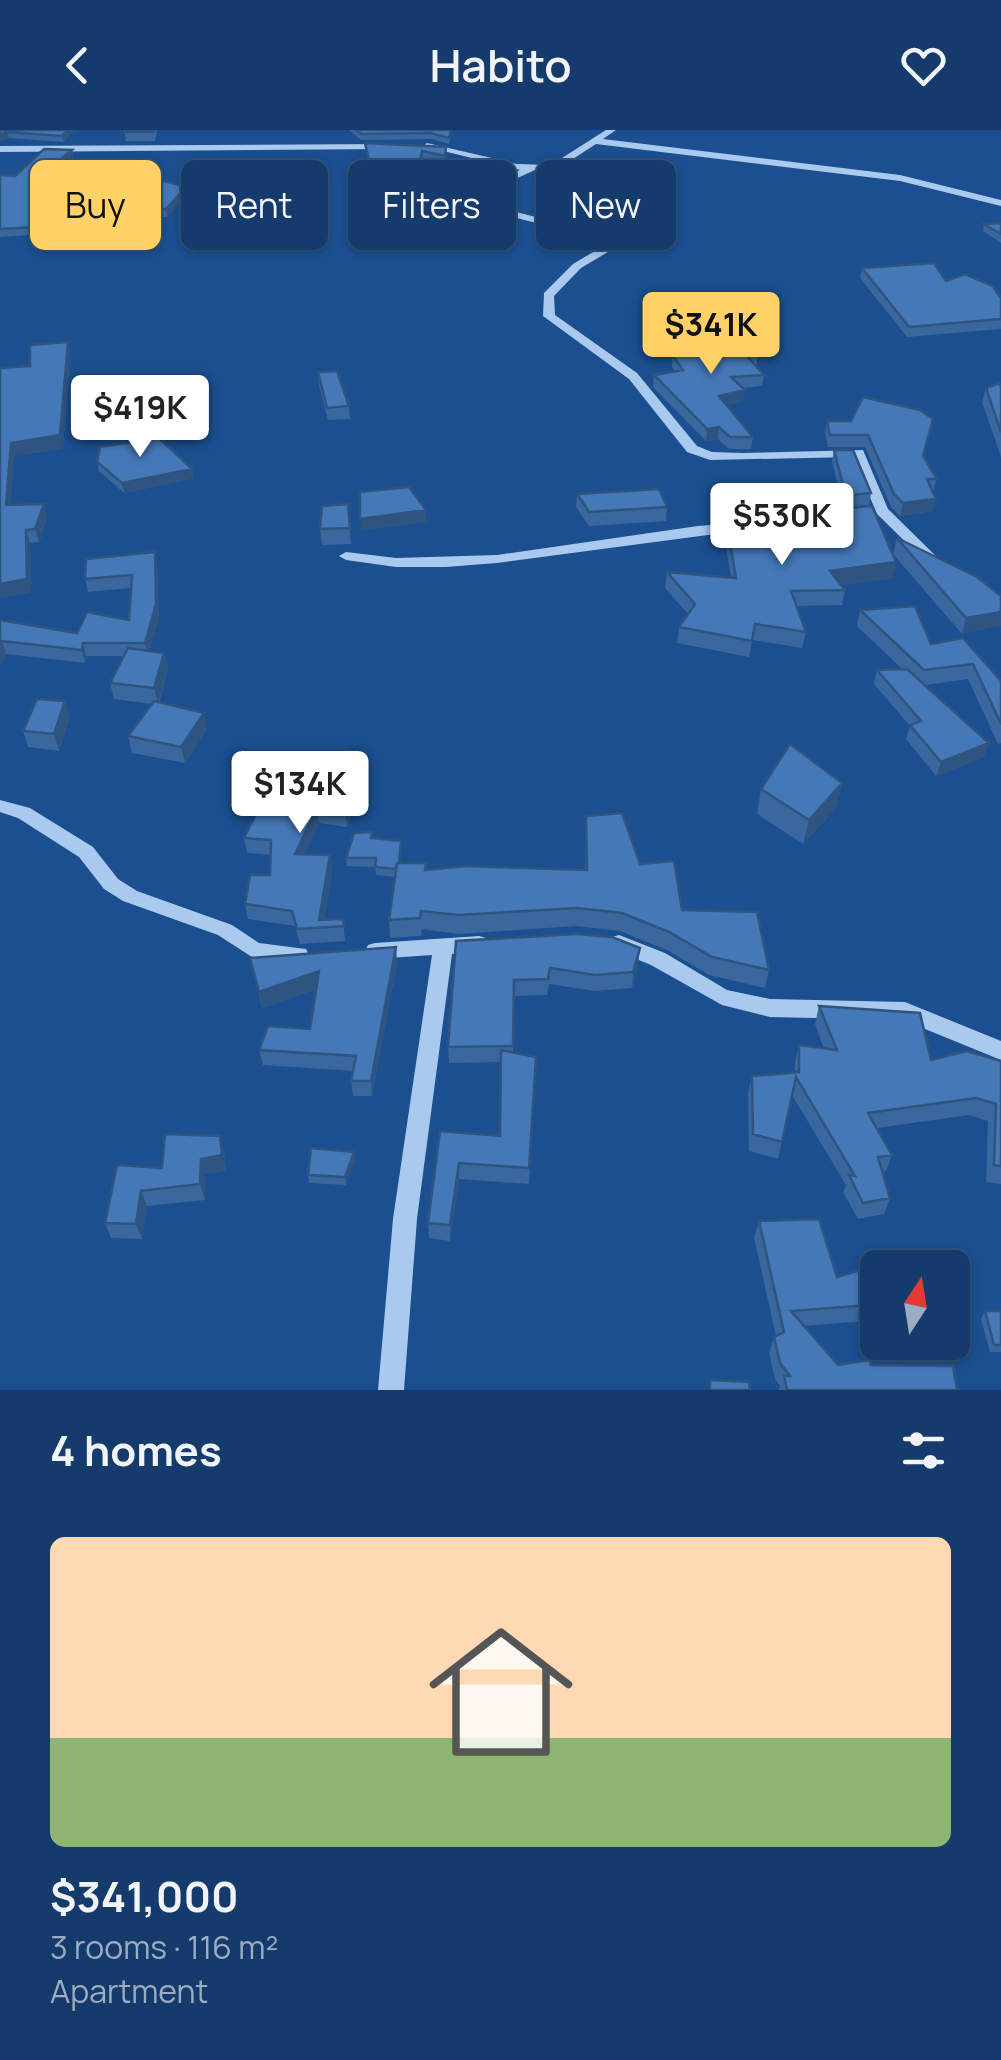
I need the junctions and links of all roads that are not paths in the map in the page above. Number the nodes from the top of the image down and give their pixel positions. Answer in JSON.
{"nodes":[{"id":1,"x":612,"y":130,"type":"edge"},
{"id":2,"x":594,"y":141,"type":"junction"},
{"id":3,"x":394,"y":146,"type":"edge"},
{"id":4,"x":412,"y":146,"type":"edge"},
{"id":5,"x":0,"y":149,"type":"edge"},
{"id":6,"x":533,"y":168,"type":"junction"},
{"id":7,"x":1001,"y":203,"type":"edge"},
{"id":8,"x":882,"y":511,"type":"junction"},
{"id":9,"x":865,"y":514,"type":"edge"},
{"id":10,"x":758,"y":525,"type":"edge"},
{"id":11,"x":346,"y":556,"type":"dead end"},
{"id":12,"x":954,"y":573,"type":"edge"},
{"id":13,"x":0,"y":806,"type":"edge"},
{"id":14,"x":594,"y":939,"type":"edge"},
{"id":15,"x":500,"y":943,"type":"edge"},
{"id":16,"x":442,"y":946,"type":"junction"},
{"id":17,"x":1001,"y":1052,"type":"edge"},
{"id":18,"x":391,"y":1390,"type":"edge"}],
"edges":[{"from":1,"to":2,"type":"street"},
{"from":2,"to":6,"type":"street"},
{"from":2,"to":7,"type":"street"},
{"from":3,"to":5,"type":"street"},
{"from":4,"to":6,"type":"street"},
{"from":6,"to":8,"type":"street"},
{"from":8,"to":9,"type":"street"},
{"from":8,"to":12,"type":"street"},
{"from":10,"to":11,"type":"street"},
{"from":13,"to":16,"type":"street"},
{"from":14,"to":17,"type":"street"},
{"from":15,"to":16,"type":"street"},
{"from":16,"to":18,"type":"street"}]}
